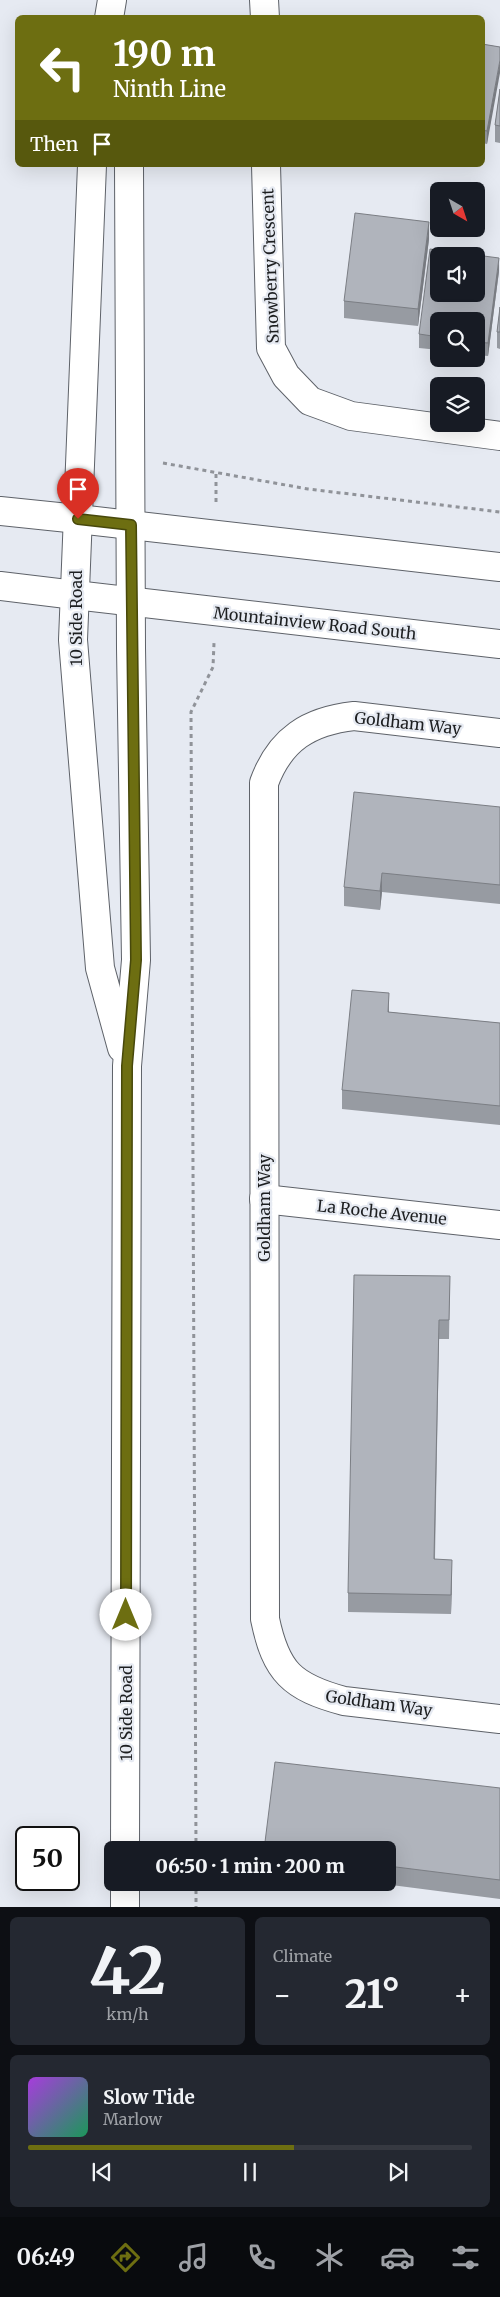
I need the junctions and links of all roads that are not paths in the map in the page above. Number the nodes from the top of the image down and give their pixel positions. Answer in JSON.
{"nodes":[{"id":1,"x":114,"y":0,"type":"edge"},
{"id":2,"x":264,"y":0,"type":"edge"},
{"id":3,"x":110,"y":15,"type":"edge"},
{"id":4,"x":117,"y":15,"type":"edge"},
{"id":5,"x":265,"y":15,"type":"edge"},
{"id":6,"x":92,"y":167,"type":"edge"},
{"id":7,"x":129,"y":167,"type":"edge"},
{"id":8,"x":266,"y":167,"type":"edge"},
{"id":9,"x":500,"y":436,"type":"edge"},
{"id":10,"x":0,"y":511,"type":"edge"},
{"id":11,"x":78,"y":519,"type":"junction"},
{"id":12,"x":131,"y":525,"type":"junction"},
{"id":13,"x":500,"y":567,"type":"edge"},
{"id":14,"x":0,"y":586,"type":"edge"},
{"id":15,"x":75,"y":596,"type":"junction"},
{"id":16,"x":131,"y":602,"type":"junction"},
{"id":17,"x":500,"y":644,"type":"edge"},
{"id":18,"x":500,"y":733,"type":"edge"},
{"id":19,"x":127,"y":1066,"type":"junction"},
{"id":20,"x":264,"y":1198,"type":"junction"},
{"id":21,"x":500,"y":1225,"type":"edge"},
{"id":22,"x":500,"y":1719,"type":"edge"},
{"id":23,"x":125,"y":1841,"type":"edge"},
{"id":24,"x":125,"y":1891,"type":"edge"},
{"id":25,"x":125,"y":1907,"type":"edge"}],
"edges":[{"from":1,"to":3,"type":"main road"},
{"from":1,"to":4,"type":"main road"},
{"from":2,"to":5,"type":"main road"},
{"from":6,"to":11,"type":"main road","name":"10 Side Road"},
{"from":7,"to":12,"type":"main road","name":"10 Side Road"},
{"from":8,"to":9,"type":"main road","name":"Snowberry Crescent"},
{"from":10,"to":11,"type":"main road"},
{"from":11,"to":12,"type":"main road"},
{"from":11,"to":15,"type":"main road","name":"10 Side Road"},
{"from":12,"to":13,"type":"main road"},
{"from":12,"to":16,"type":"main road","name":"10 Side Road"},
{"from":14,"to":15,"type":"main road","name":"Mountainview Road South"},
{"from":15,"to":16,"type":"main road","name":"Mountainview Road South"},
{"from":15,"to":19,"type":"main road","name":"10 Side Road"},
{"from":16,"to":17,"type":"main road","name":"Mountainview Road South"},
{"from":16,"to":19,"type":"main road","name":"10 Side Road"},
{"from":18,"to":20,"type":"main road","name":"Goldham Way"},
{"from":19,"to":23,"type":"main road","name":"10 Side Road"},
{"from":20,"to":21,"type":"main road","name":"La Roche Avenue"},
{"from":20,"to":22,"type":"main road","name":"Goldham Way"},
{"from":24,"to":25,"type":"main road"}]}
